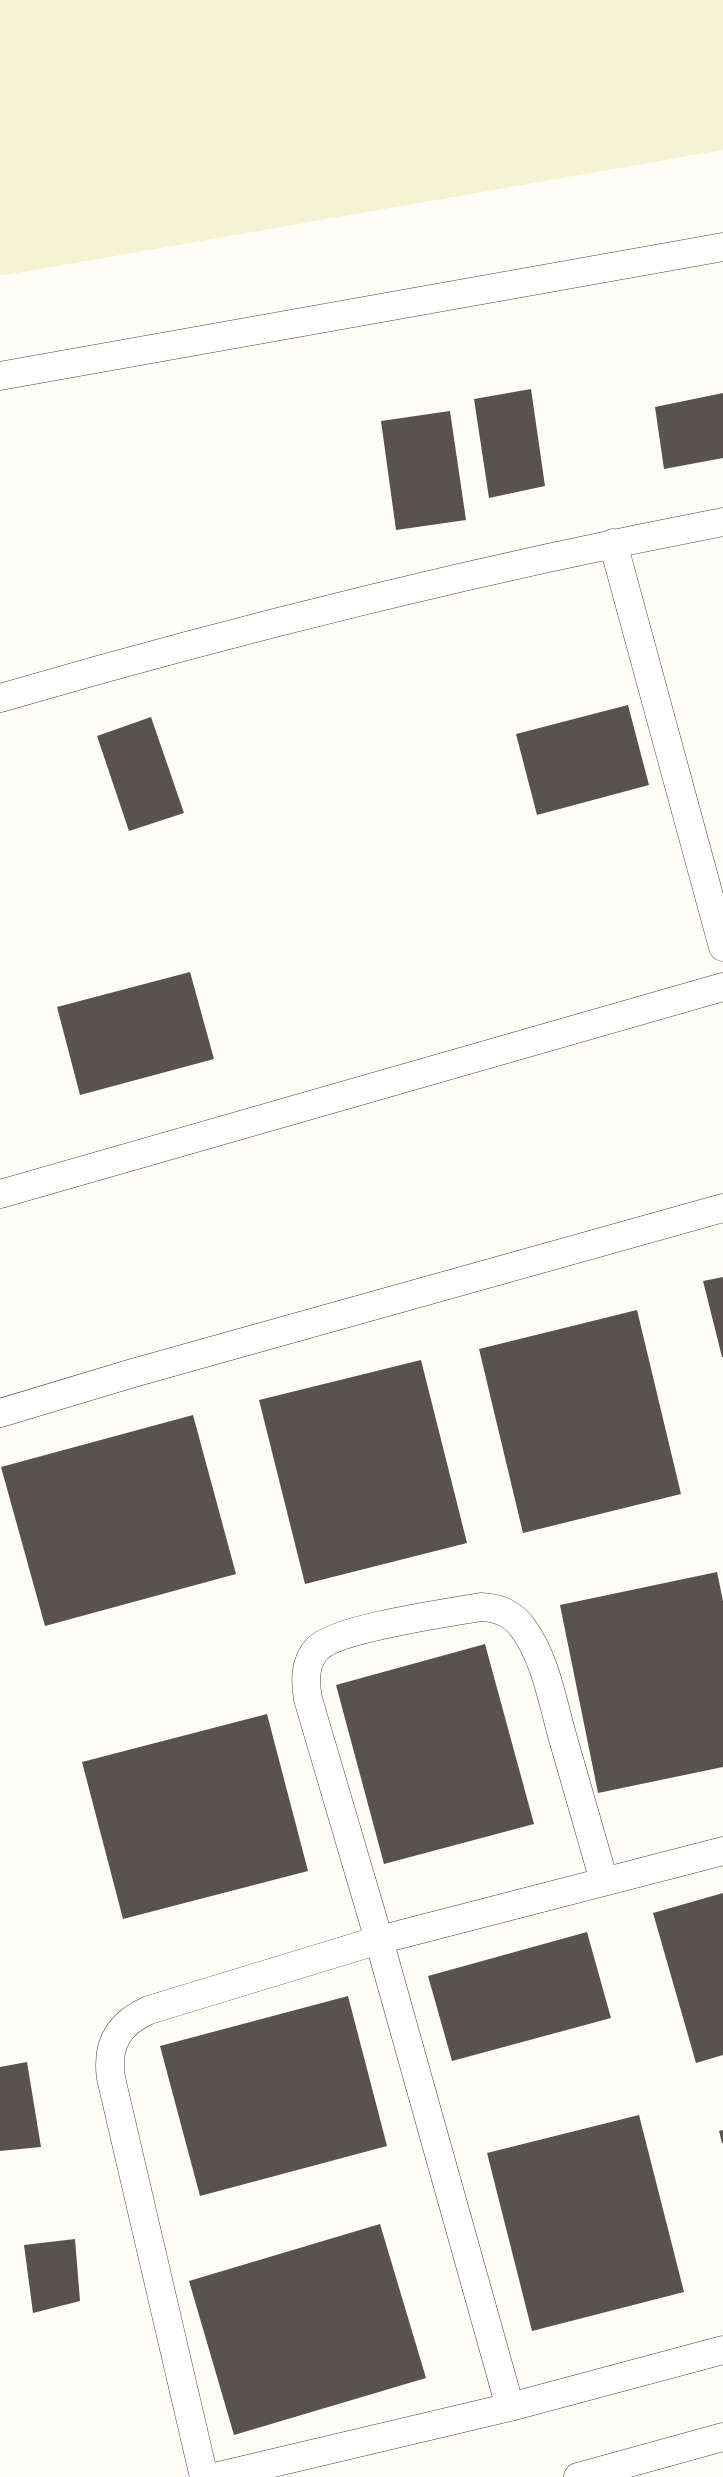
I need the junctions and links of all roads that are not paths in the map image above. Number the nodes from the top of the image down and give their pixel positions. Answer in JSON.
{"nodes":[{"id":1,"x":723,"y":247,"type":"edge"},
{"id":2,"x":0,"y":376,"type":"edge"},
{"id":3,"x":723,"y":522,"type":"edge"},
{"id":4,"x":613,"y":543,"type":"junction"},
{"id":5,"x":0,"y":698,"type":"edge"},
{"id":6,"x":723,"y":946,"type":"edge"},
{"id":7,"x":723,"y":988,"type":"edge"},
{"id":8,"x":0,"y":1194,"type":"edge"},
{"id":9,"x":723,"y":1208,"type":"edge"},
{"id":10,"x":0,"y":1413,"type":"edge"},
{"id":11,"x":723,"y":1851,"type":"edge"},
{"id":12,"x":604,"y":1881,"type":"junction"},
{"id":13,"x":380,"y":1940,"type":"junction"},
{"id":14,"x":723,"y":2350,"type":"edge"},
{"id":15,"x":510,"y":2407,"type":"junction"},
{"id":16,"x":723,"y":2437,"type":"edge"},
{"id":17,"x":204,"y":2477,"type":"edge"},
{"id":18,"x":214,"y":2477,"type":"edge"},
{"id":19,"x":578,"y":2477,"type":"edge"}],
"edges":[{"from":1,"to":2,"type":"street"},
{"from":3,"to":4,"type":"street"},
{"from":4,"to":5,"type":"street"},
{"from":4,"to":6,"type":"street"},
{"from":7,"to":8,"type":"street"},
{"from":9,"to":10,"type":"street"},
{"from":11,"to":12,"type":"street"},
{"from":12,"to":13,"type":"street"},
{"from":12,"to":13,"type":"street"},
{"from":13,"to":15,"type":"street"},
{"from":13,"to":17,"type":"street"},
{"from":14,"to":15,"type":"street"},
{"from":15,"to":18,"type":"street"},
{"from":16,"to":19,"type":"street"}]}
